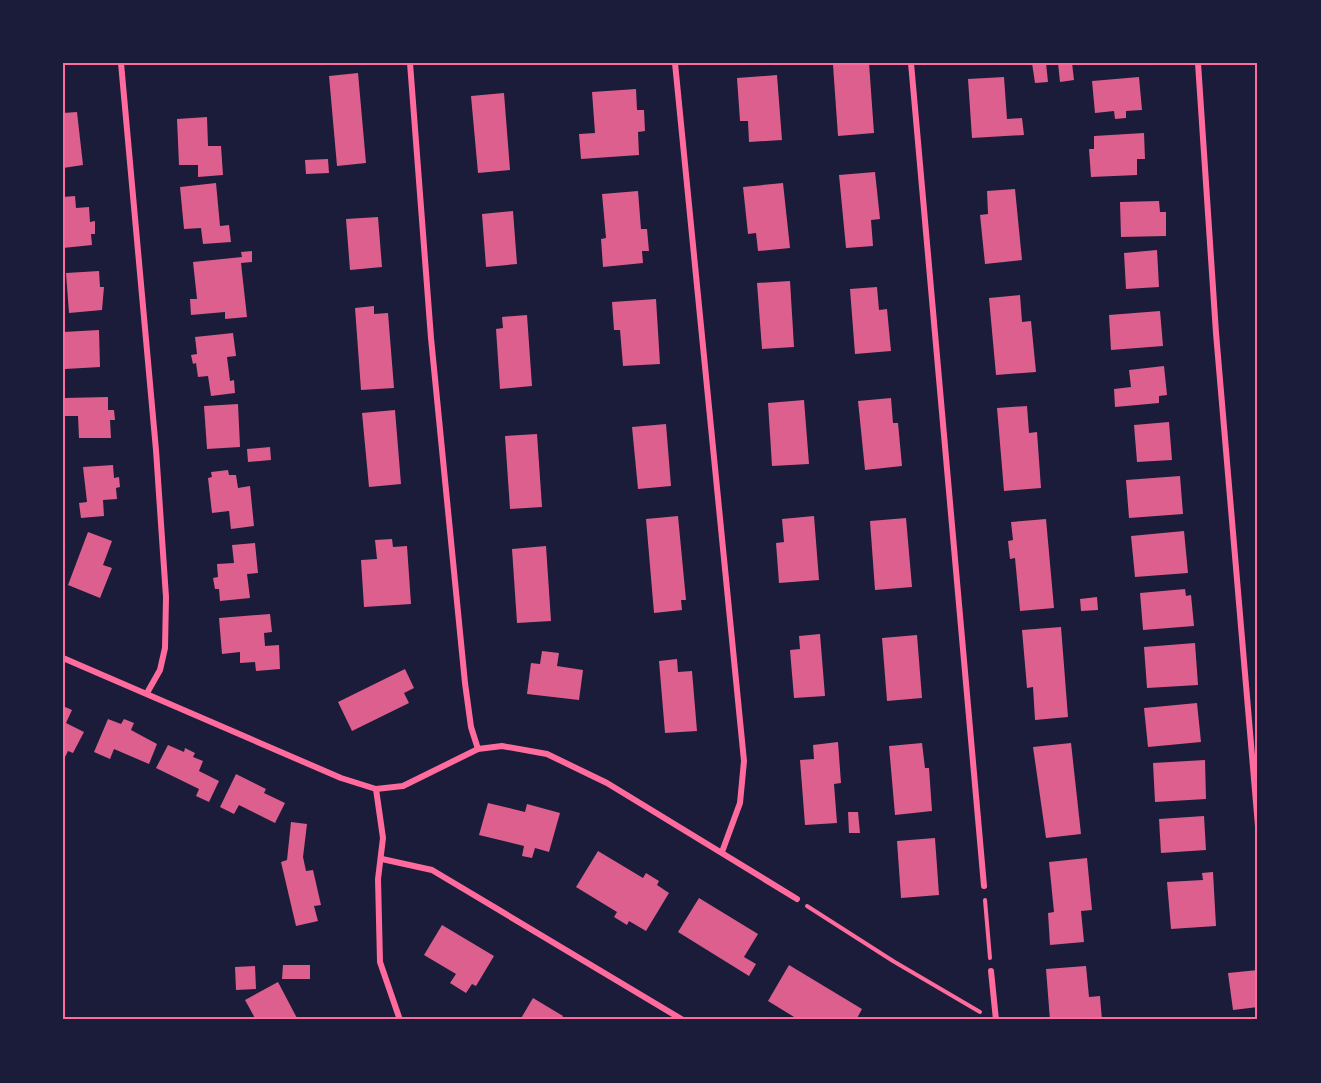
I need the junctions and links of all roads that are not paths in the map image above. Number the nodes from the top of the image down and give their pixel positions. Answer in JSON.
{"nodes":[{"id":1,"x":122,"y":63,"type":"edge"},
{"id":2,"x":410,"y":63,"type":"edge"},
{"id":3,"x":675,"y":63,"type":"edge"},
{"id":4,"x":911,"y":63,"type":"edge"},
{"id":5,"x":1198,"y":63,"type":"edge"},
{"id":6,"x":63,"y":658,"type":"edge"},
{"id":7,"x":147,"y":693,"type":"junction"},
{"id":8,"x":478,"y":749,"type":"junction"},
{"id":9,"x":375,"y":789,"type":"junction"},
{"id":10,"x":1258,"y":826,"type":"edge"},
{"id":11,"x":722,"y":852,"type":"junction"},
{"id":12,"x":382,"y":859,"type":"junction"},
{"id":13,"x":984,"y":886,"type":"road end"},
{"id":14,"x":797,"y":899,"type":"road end"},
{"id":15,"x":991,"y":971,"type":"road end"},
{"id":16,"x":400,"y":1020,"type":"edge"},
{"id":17,"x":683,"y":1020,"type":"edge"},
{"id":18,"x":996,"y":1020,"type":"edge"}],
"edges":[{"from":1,"to":7,"type":"street"},
{"from":2,"to":8,"type":"street"},
{"from":3,"to":11,"type":"street"},
{"from":4,"to":13,"type":"street"},
{"from":5,"to":10,"type":"street"},
{"from":6,"to":7,"type":"street"},
{"from":7,"to":9,"type":"street"},
{"from":8,"to":9,"type":"street"},
{"from":8,"to":11,"type":"street"},
{"from":9,"to":12,"type":"street"},
{"from":11,"to":14,"type":"street"},
{"from":12,"to":16,"type":"street"},
{"from":12,"to":17,"type":"street"},
{"from":15,"to":18,"type":"street"}]}
